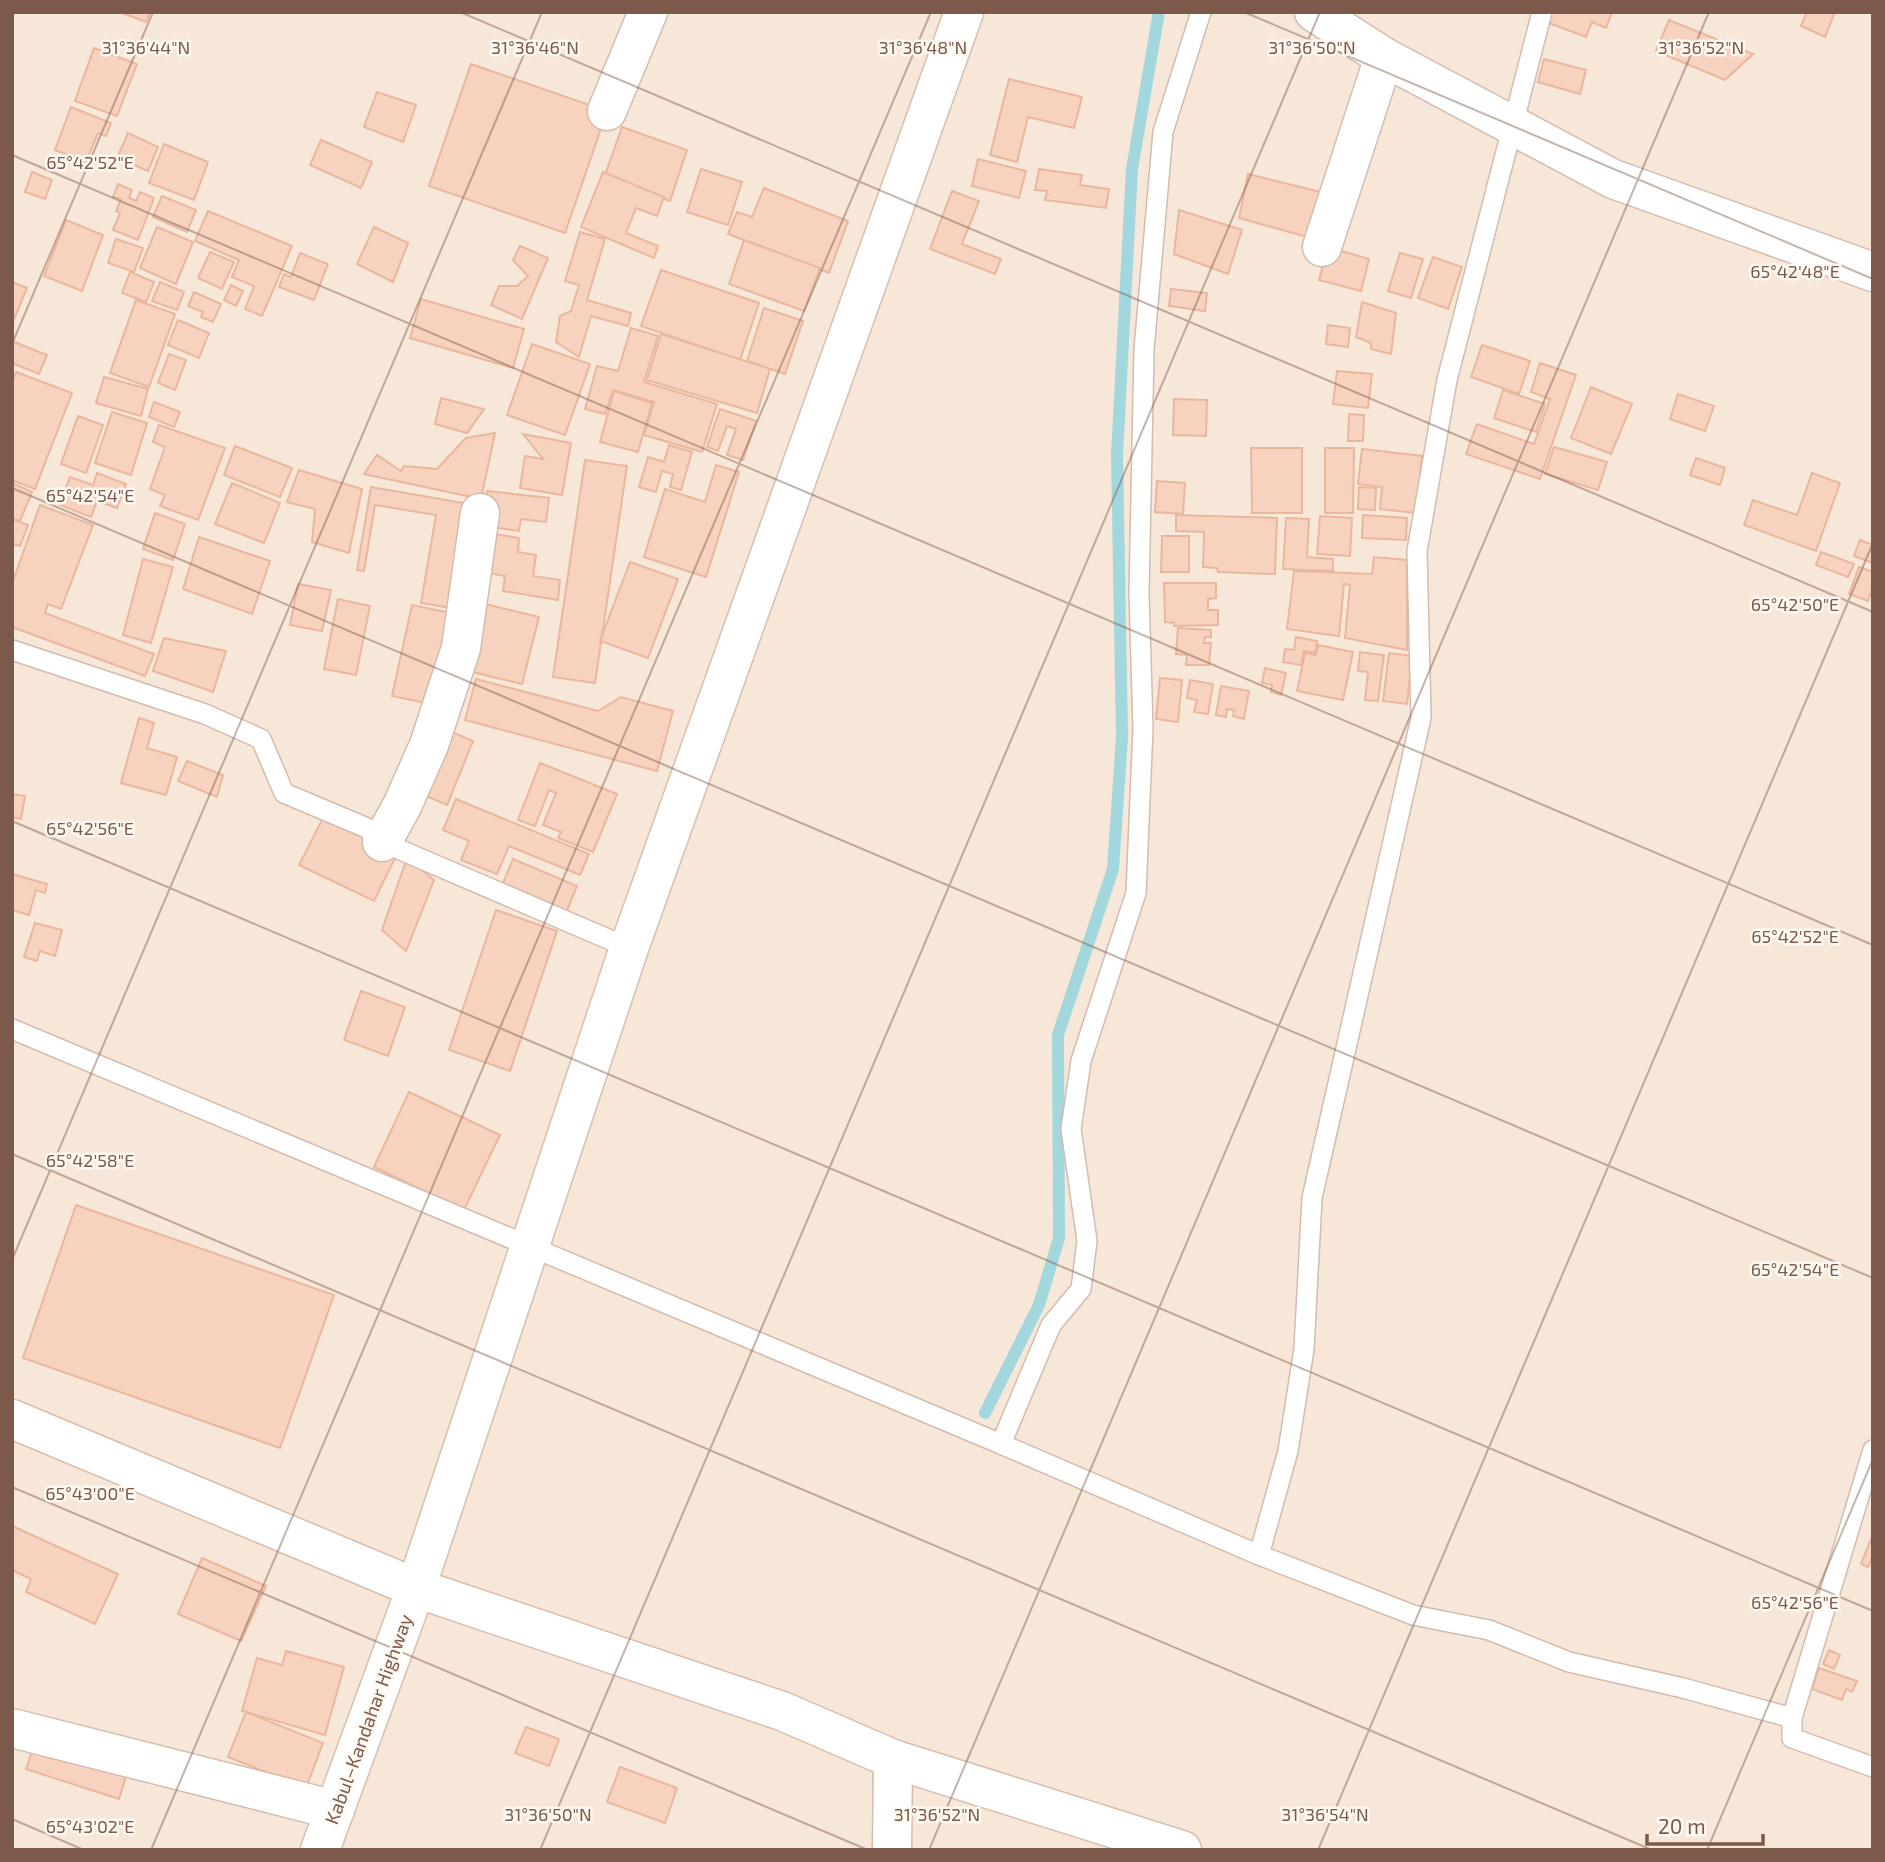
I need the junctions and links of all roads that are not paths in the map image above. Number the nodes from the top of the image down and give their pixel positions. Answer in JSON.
{"nodes":[{"id":1,"x":648,"y":12,"type":"edge"},
{"id":2,"x":964,"y":12,"type":"edge"},
{"id":3,"x":1201,"y":12,"type":"edge"},
{"id":4,"x":1314,"y":12,"type":"edge"},
{"id":5,"x":1542,"y":12,"type":"edge"},
{"id":6,"x":1384,"y":57,"type":"junction"},
{"id":7,"x":607,"y":111,"type":"dead end"},
{"id":8,"x":1512,"y":127,"type":"junction"},
{"id":9,"x":1322,"y":247,"type":"dead end"},
{"id":10,"x":1873,"y":272,"type":"edge"},
{"id":11,"x":480,"y":513,"type":"dead end"},
{"id":12,"x":12,"y":650,"type":"edge"},
{"id":13,"x":382,"y":842,"type":"junction"},
{"id":14,"x":629,"y":947,"type":"junction"},
{"id":15,"x":12,"y":1029,"type":"edge"},
{"id":16,"x":529,"y":1247,"type":"junction"},
{"id":17,"x":12,"y":1419,"type":"edge"},
{"id":18,"x":1001,"y":1444,"type":"junction"},
{"id":19,"x":1873,"y":1450,"type":"edge"},
{"id":20,"x":1259,"y":1555,"type":"junction"},
{"id":21,"x":416,"y":1588,"type":"junction"},
{"id":22,"x":1792,"y":1718,"type":"junction"},
{"id":23,"x":12,"y":1728,"type":"edge"},
{"id":24,"x":893,"y":1759,"type":"junction"},
{"id":25,"x":1873,"y":1768,"type":"edge"},
{"id":26,"x":335,"y":1810,"type":"junction"},
{"id":27,"x":320,"y":1850,"type":"edge"},
{"id":28,"x":892,"y":1850,"type":"edge"},
{"id":29,"x":1182,"y":1850,"type":"edge"}],
"edges":[{"from":1,"to":7,"type":"main road"},
{"from":2,"to":14,"type":"main road","name":"Kabul–Kandahar Highway"},
{"from":3,"to":18,"type":"lane"},
{"from":4,"to":6,"type":"main road"},
{"from":5,"to":8,"type":"lane"},
{"from":6,"to":8,"type":"main road"},
{"from":6,"to":9,"type":"main road"},
{"from":8,"to":10,"type":"main road"},
{"from":8,"to":20,"type":"lane"},
{"from":11,"to":13,"type":"main road"},
{"from":12,"to":13,"type":"lane"},
{"from":13,"to":14,"type":"lane"},
{"from":14,"to":16,"type":"main road","name":"Kabul–Kandahar Highway"},
{"from":15,"to":16,"type":"lane"},
{"from":16,"to":18,"type":"lane"},
{"from":16,"to":21,"type":"main road","name":"Kabul–Kandahar Highway"},
{"from":17,"to":21,"type":"main road"},
{"from":18,"to":20,"type":"lane"},
{"from":19,"to":22,"type":"lane"},
{"from":20,"to":22,"type":"lane"},
{"from":21,"to":24,"type":"main road"},
{"from":21,"to":26,"type":"main road","name":"Kabul–Kandahar Highway"},
{"from":22,"to":25,"type":"lane"},
{"from":23,"to":26,"type":"main road"},
{"from":24,"to":28,"type":"main road"},
{"from":24,"to":29,"type":"main road"},
{"from":26,"to":27,"type":"main road","name":"Kabul–Kandahar Highway"}]}
